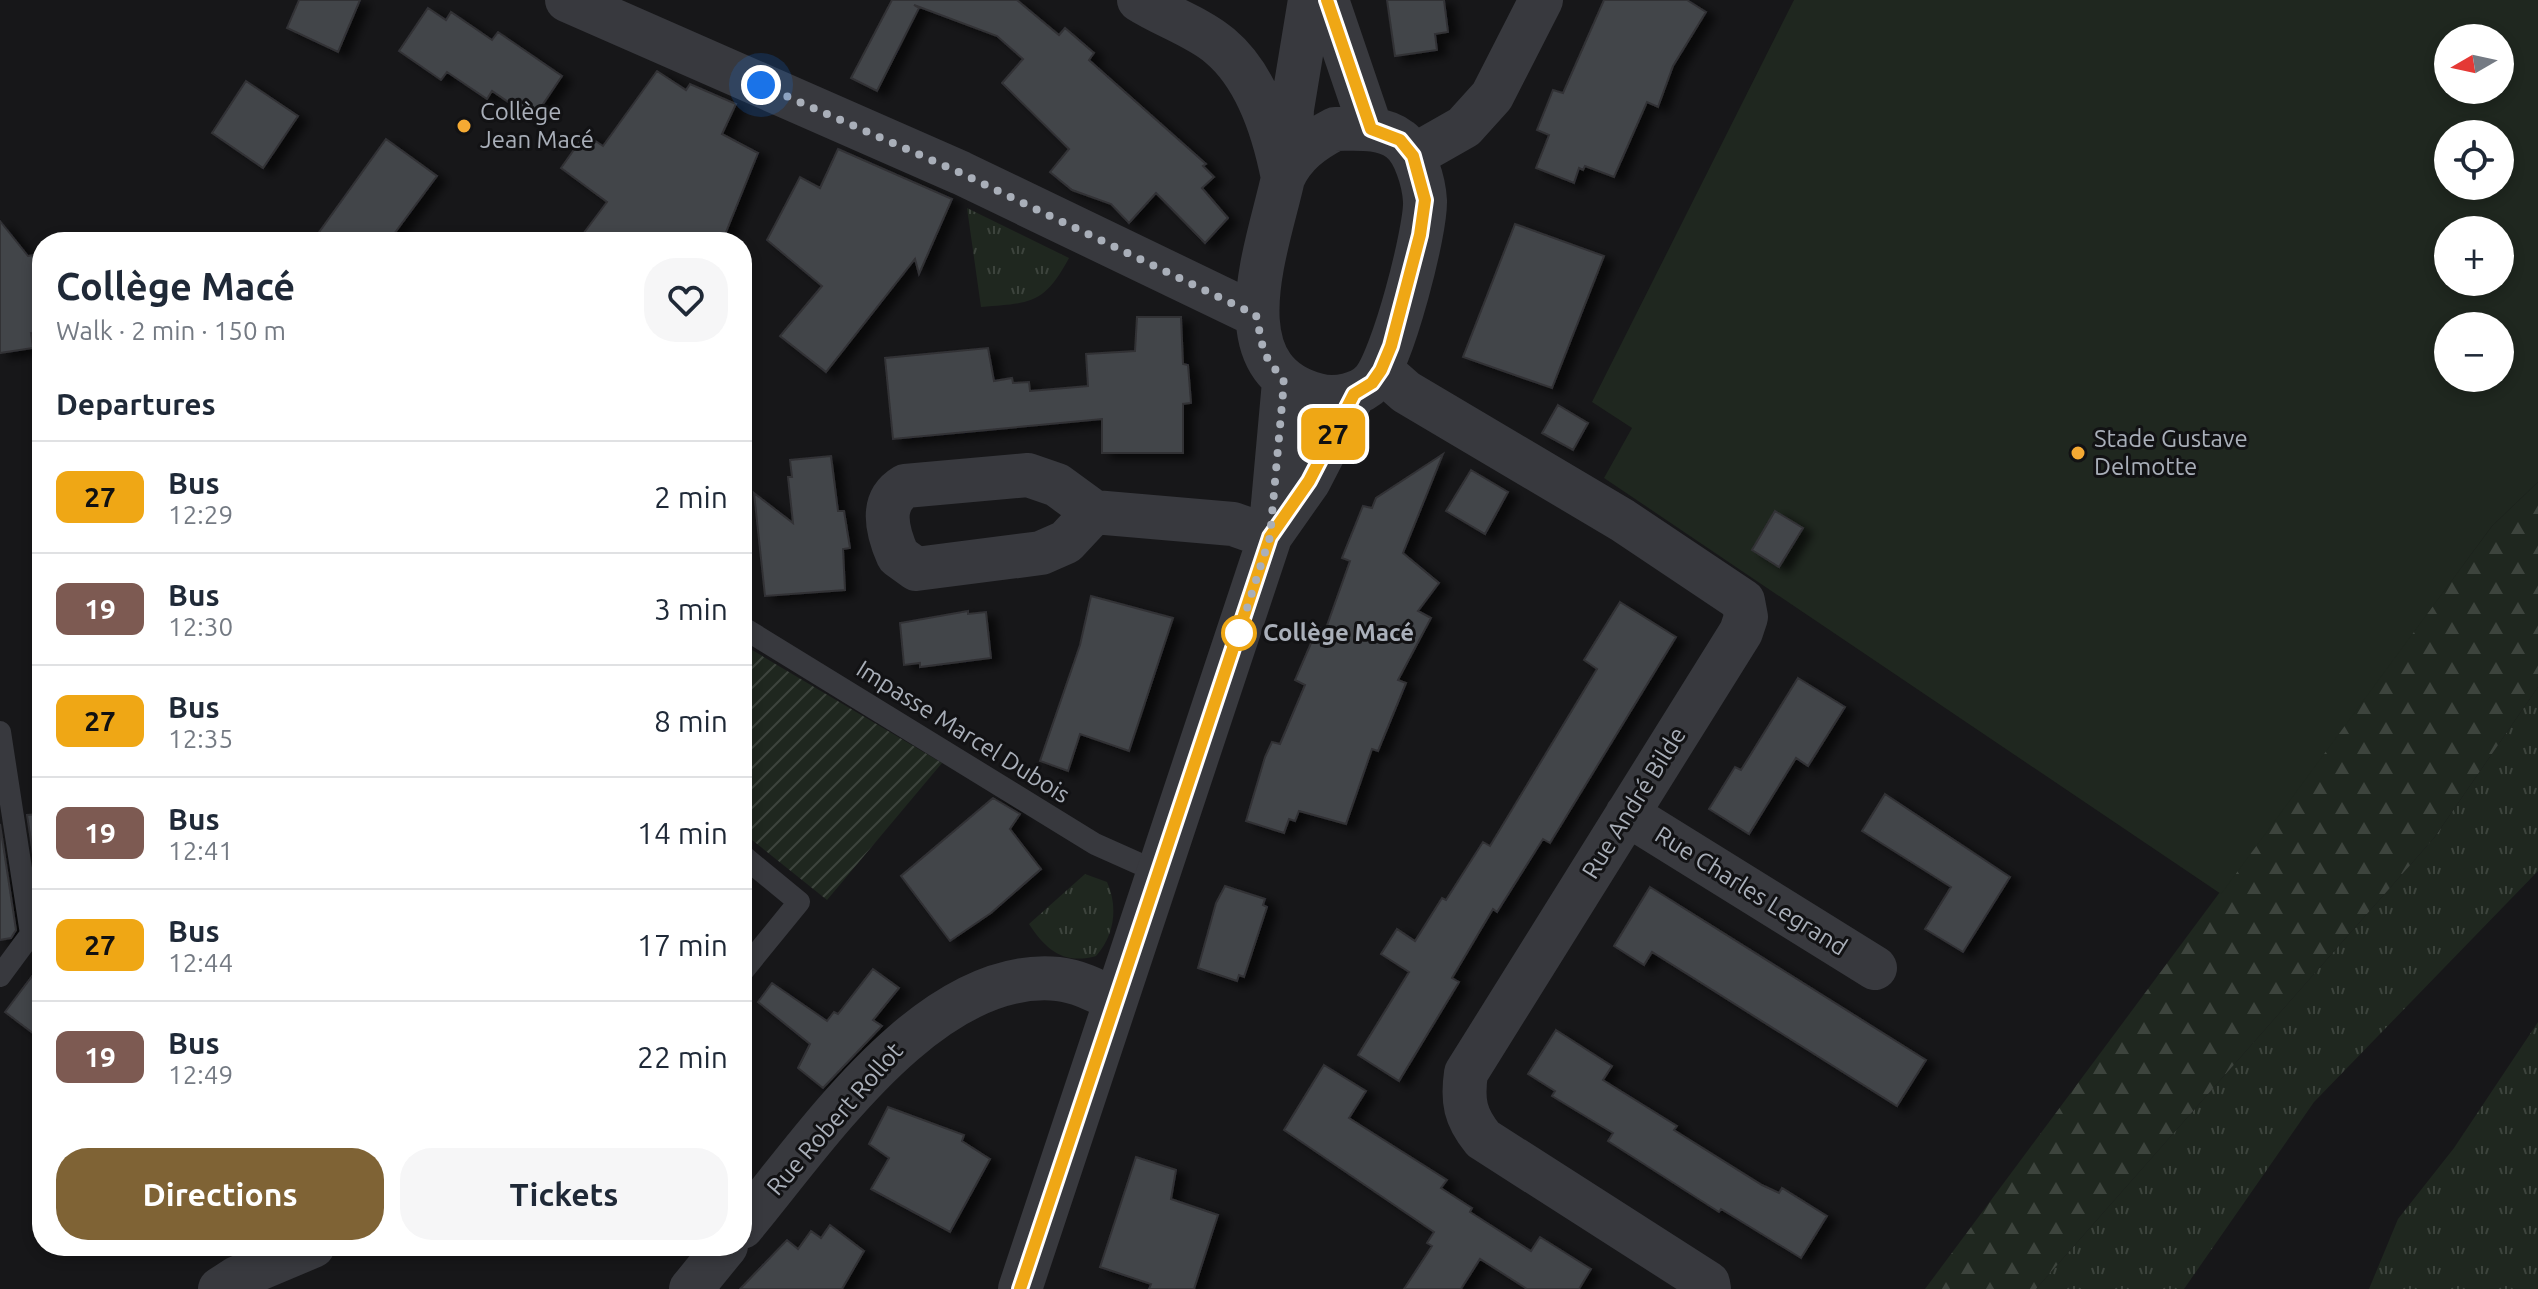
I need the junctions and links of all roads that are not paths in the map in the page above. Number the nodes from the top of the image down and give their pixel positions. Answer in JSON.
{"nodes":[{"id":1,"x":567,"y":0,"type":"edge"},
{"id":2,"x":1139,"y":0,"type":"edge"},
{"id":3,"x":1310,"y":0,"type":"edge"},
{"id":4,"x":1327,"y":0,"type":"edge"},
{"id":5,"x":1541,"y":0,"type":"edge"},
{"id":6,"x":1371,"y":129,"type":"junction"},
{"id":7,"x":1413,"y":156,"type":"junction"},
{"id":8,"x":1287,"y":170,"type":"junction"},
{"id":9,"x":1256,"y":315,"type":"junction"},
{"id":10,"x":1284,"y":382,"type":"junction"},
{"id":11,"x":1367,"y":382,"type":"junction"},
{"id":12,"x":1094,"y":512,"type":"dead end"},
{"id":13,"x":1270,"y":537,"type":"junction"},
{"id":14,"x":752,"y":633,"type":"edge"},
{"id":15,"x":0,"y":732,"type":"edge"},
{"id":16,"x":1627,"y":814,"type":"junction"},
{"id":17,"x":752,"y":863,"type":"edge"},
{"id":18,"x":1160,"y":873,"type":"junction"},
{"id":19,"x":752,"y":960,"type":"edge"},
{"id":20,"x":1875,"y":968,"type":"dead end"},
{"id":21,"x":0,"y":976,"type":"edge"},
{"id":22,"x":1115,"y":1000,"type":"junction"},
{"id":23,"x":752,"y":1215,"type":"edge"},
{"id":24,"x":289,"y":1256,"type":"edge"},
{"id":25,"x":718,"y":1256,"type":"edge"},
{"id":26,"x":1033,"y":1285,"type":"edge"},
{"id":27,"x":220,"y":1289,"type":"edge"},
{"id":28,"x":691,"y":1289,"type":"edge"},
{"id":29,"x":1709,"y":1289,"type":"edge"}],
"edges":[{"from":1,"to":9,"type":"street"},
{"from":2,"to":8,"type":"street"},
{"from":3,"to":8,"type":"street"},
{"from":4,"to":6,"type":"street"},
{"from":5,"to":7,"type":"street"},
{"from":6,"to":7,"type":"street"},
{"from":6,"to":8,"type":"street"},
{"from":7,"to":11,"type":"street"},
{"from":8,"to":9,"type":"street"},
{"from":9,"to":10,"type":"street"},
{"from":10,"to":11,"type":"street"},
{"from":10,"to":13,"type":"street"},
{"from":11,"to":13,"type":"street"},
{"from":11,"to":16,"type":"street","name":"Rue André Bilde"},
{"from":12,"to":13,"type":"street"},
{"from":13,"to":18,"type":"street"},
{"from":14,"to":18,"type":"lane","name":"Impasse Marcel Dubois"},
{"from":15,"to":21,"type":"lane"},
{"from":16,"to":20,"type":"street","name":"Rue Charles Legrand"},
{"from":16,"to":29,"type":"street","name":"Rue André Bilde"},
{"from":17,"to":19,"type":"lane"},
{"from":18,"to":22,"type":"street"},
{"from":22,"to":23,"type":"street","name":"Rue Robert Rollot"},
{"from":22,"to":26,"type":"street"},
{"from":24,"to":27,"type":"street"},
{"from":25,"to":28,"type":"street"}]}
